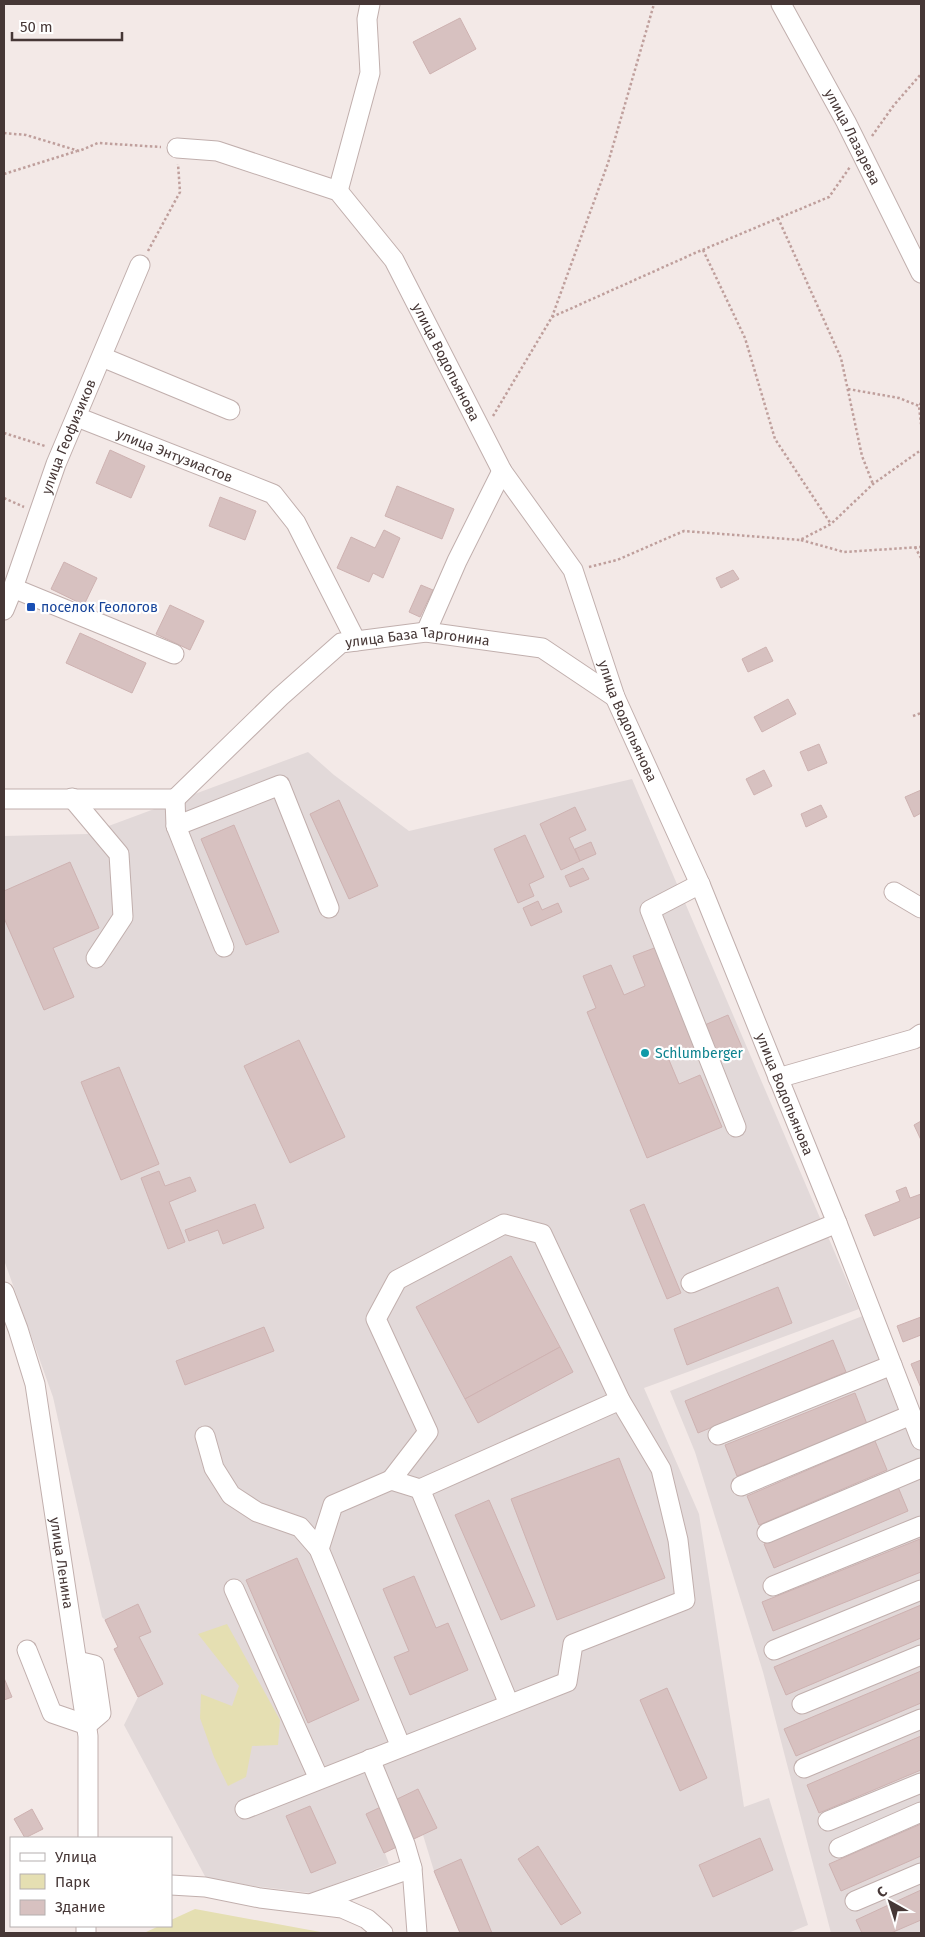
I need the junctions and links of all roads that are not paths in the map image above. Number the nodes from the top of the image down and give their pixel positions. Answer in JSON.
{"nodes":[{"id":1,"x":370,"y":4,"type":"edge"},
{"id":2,"x":781,"y":4,"type":"edge"},
{"id":3,"x":177,"y":148,"type":"road end"},
{"id":4,"x":338,"y":191,"type":"junction"},
{"id":5,"x":140,"y":265,"type":"road end"},
{"id":6,"x":921,"y":273,"type":"edge"},
{"id":7,"x":102,"y":357,"type":"junction"},
{"id":8,"x":230,"y":410,"type":"dead end"},
{"id":9,"x":77,"y":417,"type":"junction"},
{"id":10,"x":502,"y":471,"type":"junction"},
{"id":11,"x":13,"y":588,"type":"junction"},
{"id":12,"x":4,"y":610,"type":"edge"},
{"id":13,"x":426,"y":632,"type":"junction"},
{"id":14,"x":356,"y":642,"type":"junction"},
{"id":15,"x":174,"y":654,"type":"dead end"},
{"id":16,"x":615,"y":697,"type":"junction"},
{"id":17,"x":72,"y":798,"type":"junction"},
{"id":18,"x":4,"y":799,"type":"edge"},
{"id":19,"x":175,"y":799,"type":"junction"},
{"id":20,"x":176,"y":826,"type":"junction"},
{"id":21,"x":700,"y":884,"type":"junction"},
{"id":22,"x":894,"y":892,"type":"dead end"},
{"id":23,"x":329,"y":908,"type":"dead end"},
{"id":24,"x":921,"y":908,"type":"edge"},
{"id":25,"x":224,"y":947,"type":"dead end"},
{"id":26,"x":96,"y":958,"type":"dead end"},
{"id":27,"x":921,"y":1034,"type":"edge"},
{"id":28,"x":778,"y":1078,"type":"junction"},
{"id":29,"x":736,"y":1127,"type":"dead end"},
{"id":30,"x":837,"y":1223,"type":"junction"},
{"id":31,"x":692,"y":1283,"type":"dead end"},
{"id":32,"x":4,"y":1292,"type":"edge"},
{"id":33,"x":892,"y":1365,"type":"junction"},
{"id":34,"x":620,"y":1400,"type":"junction"},
{"id":35,"x":911,"y":1415,"type":"junction"},
{"id":36,"x":718,"y":1435,"type":"dead end"},
{"id":37,"x":205,"y":1436,"type":"dead end"},
{"id":38,"x":921,"y":1440,"type":"edge"},
{"id":39,"x":921,"y":1468,"type":"edge"},
{"id":40,"x":391,"y":1480,"type":"junction"},
{"id":41,"x":741,"y":1486,"type":"dead end"},
{"id":42,"x":420,"y":1489,"type":"junction"},
{"id":43,"x":921,"y":1526,"type":"edge"},
{"id":44,"x":766,"y":1533,"type":"dead end"},
{"id":45,"x":319,"y":1549,"type":"junction"},
{"id":46,"x":773,"y":1586,"type":"dead end"},
{"id":47,"x":234,"y":1589,"type":"dead end"},
{"id":48,"x":921,"y":1590,"type":"edge"},
{"id":49,"x":27,"y":1650,"type":"dead end"},
{"id":50,"x":774,"y":1650,"type":"dead end"},
{"id":51,"x":921,"y":1655,"type":"edge"},
{"id":52,"x":509,"y":1704,"type":"junction"},
{"id":53,"x":802,"y":1704,"type":"dead end"},
{"id":54,"x":921,"y":1719,"type":"edge"},
{"id":55,"x":87,"y":1725,"type":"junction"},
{"id":56,"x":401,"y":1747,"type":"junction"},
{"id":57,"x":370,"y":1759,"type":"junction"},
{"id":58,"x":804,"y":1768,"type":"dead end"},
{"id":59,"x":319,"y":1780,"type":"junction"},
{"id":60,"x":921,"y":1783,"type":"edge"},
{"id":61,"x":245,"y":1809,"type":"dead end"},
{"id":62,"x":921,"y":1812,"type":"edge"},
{"id":63,"x":828,"y":1821,"type":"dead end"},
{"id":64,"x":88,"y":1837,"type":"edge"},
{"id":65,"x":839,"y":1848,"type":"dead end"},
{"id":66,"x":412,"y":1868,"type":"junction"},
{"id":67,"x":921,"y":1873,"type":"edge"},
{"id":68,"x":172,"y":1885,"type":"edge"},
{"id":69,"x":855,"y":1902,"type":"dead end"},
{"id":70,"x":310,"y":1904,"type":"junction"},
{"id":71,"x":383,"y":1933,"type":"edge"},
{"id":72,"x":417,"y":1933,"type":"edge"}],
"edges":[{"from":1,"to":4,"type":"street"},
{"from":2,"to":6,"type":"street","name":"улица Лазарева"},
{"from":3,"to":4,"type":"street"},
{"from":4,"to":10,"type":"street","name":"улица Водопьянова"},
{"from":5,"to":7,"type":"street","name":"улица Геофизиков"},
{"from":7,"to":8,"type":"street"},
{"from":7,"to":9,"type":"street","name":"улица Геофизиков"},
{"from":9,"to":11,"type":"street","name":"улица Геофизиков"},
{"from":9,"to":14,"type":"street","name":"улица Энтузиастов"},
{"from":10,"to":13,"type":"street"},
{"from":10,"to":16,"type":"street","name":"улица Водопьянова"},
{"from":11,"to":12,"type":"street","name":"улица Геофизиков"},
{"from":11,"to":15,"type":"street"},
{"from":13,"to":14,"type":"street","name":"улица База Таргонина"},
{"from":13,"to":16,"type":"street","name":"улица База Таргонина"},
{"from":14,"to":19,"type":"street","name":"улица База Таргонина"},
{"from":16,"to":21,"type":"street","name":"улица Водопьянова"},
{"from":17,"to":18,"type":"street"},
{"from":17,"to":19,"type":"street"},
{"from":17,"to":26,"type":"street"},
{"from":19,"to":20,"type":"street"},
{"from":20,"to":23,"type":"street"},
{"from":20,"to":25,"type":"street"},
{"from":21,"to":28,"type":"street","name":"улица Водопьянова"},
{"from":21,"to":29,"type":"street"},
{"from":22,"to":24,"type":"street"},
{"from":27,"to":28,"type":"street"},
{"from":28,"to":30,"type":"street","name":"улица Водопьянова"},
{"from":30,"to":31,"type":"street"},
{"from":30,"to":33,"type":"street","name":"улица Водопьянова"},
{"from":32,"to":55,"type":"street","name":"улица Ленина"},
{"from":33,"to":35,"type":"street","name":"улица Водопьянова"},
{"from":33,"to":36,"type":"street"},
{"from":34,"to":40,"type":"street"},
{"from":34,"to":42,"type":"street"},
{"from":34,"to":52,"type":"street"},
{"from":35,"to":38,"type":"street","name":"улица Водопьянова"},
{"from":35,"to":41,"type":"street"},
{"from":37,"to":45,"type":"street"},
{"from":39,"to":44,"type":"street"},
{"from":40,"to":42,"type":"street"},
{"from":40,"to":45,"type":"street"},
{"from":42,"to":52,"type":"street"},
{"from":43,"to":46,"type":"street"},
{"from":45,"to":56,"type":"street"},
{"from":47,"to":59,"type":"street"},
{"from":48,"to":50,"type":"street"},
{"from":49,"to":55,"type":"street"},
{"from":51,"to":53,"type":"street"},
{"from":52,"to":56,"type":"street"},
{"from":54,"to":58,"type":"street"},
{"from":55,"to":64,"type":"street","name":"улица Ленина"},
{"from":56,"to":57,"type":"street"},
{"from":57,"to":59,"type":"street"},
{"from":57,"to":66,"type":"street"},
{"from":59,"to":61,"type":"street"},
{"from":60,"to":63,"type":"street"},
{"from":62,"to":65,"type":"street"},
{"from":66,"to":70,"type":"street"},
{"from":66,"to":72,"type":"street"},
{"from":67,"to":69,"type":"street"},
{"from":68,"to":70,"type":"street"},
{"from":70,"to":71,"type":"street"}]}
